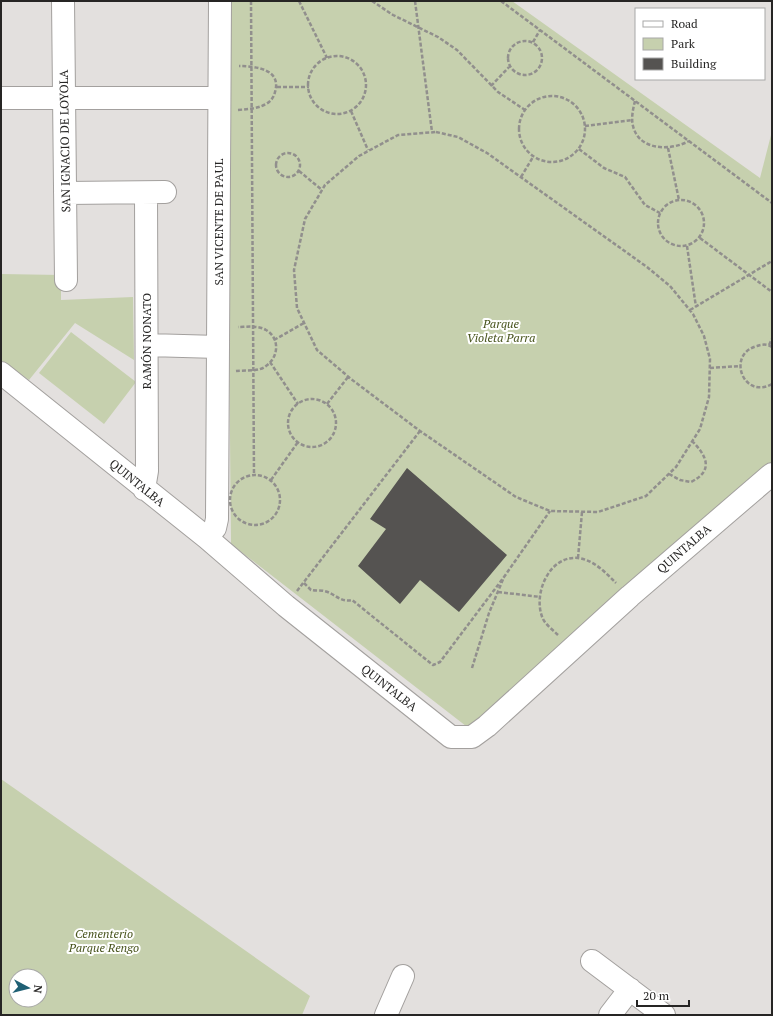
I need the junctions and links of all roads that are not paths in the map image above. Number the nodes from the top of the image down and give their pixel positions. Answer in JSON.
{"nodes":[{"id":1,"x":63,"y":1,"type":"edge"},
{"id":2,"x":220,"y":1,"type":"edge"},
{"id":3,"x":1,"y":98,"type":"edge"},
{"id":4,"x":64,"y":98,"type":"junction"},
{"id":5,"x":226,"y":104,"type":"junction"},
{"id":6,"x":65,"y":193,"type":"junction"},
{"id":7,"x":66,"y":280,"type":"dead end"},
{"id":8,"x":148,"y":345,"type":"junction"},
{"id":9,"x":218,"y":347,"type":"junction"},
{"id":10,"x":1,"y":374,"type":"edge"},
{"id":11,"x":772,"y":474,"type":"edge"},
{"id":12,"x":144,"y":489,"type":"junction"},
{"id":13,"x":207,"y":538,"type":"junction"},
{"id":14,"x":592,"y":961,"type":"dead end"},
{"id":15,"x":403,"y":976,"type":"dead end"},
{"id":16,"x":630,"y":989,"type":"junction"},
{"id":17,"x":386,"y":1015,"type":"edge"},
{"id":18,"x":610,"y":1015,"type":"edge"},
{"id":19,"x":664,"y":1015,"type":"edge"}],
"edges":[{"from":1,"to":4,"type":"street","name":"SAN IGNACIO DE LOYOLA"},
{"from":2,"to":5,"type":"street","name":"SAN VICENTE DE PAUL"},
{"from":3,"to":4,"type":"street"},
{"from":4,"to":5,"type":"street"},
{"from":4,"to":6,"type":"street","name":"SAN IGNACIO DE LOYOLA"},
{"from":5,"to":9,"type":"street","name":"SAN VICENTE DE PAUL"},
{"from":6,"to":7,"type":"street","name":"SAN IGNACIO DE LOYOLA"},
{"from":6,"to":8,"type":"street","name":"RAMÓN NONATO"},
{"from":8,"to":9,"type":"street"},
{"from":8,"to":12,"type":"street","name":"RAMÓN NONATO"},
{"from":9,"to":13,"type":"street","name":"SAN VICENTE DE PAUL"},
{"from":10,"to":12,"type":"street","name":"QUINTALBA"},
{"from":11,"to":13,"type":"street","name":"QUINTALBA"},
{"from":12,"to":13,"type":"street","name":"QUINTALBA"},
{"from":14,"to":16,"type":"street"},
{"from":15,"to":17,"type":"street"},
{"from":16,"to":18,"type":"street"},
{"from":16,"to":19,"type":"street"}]}
